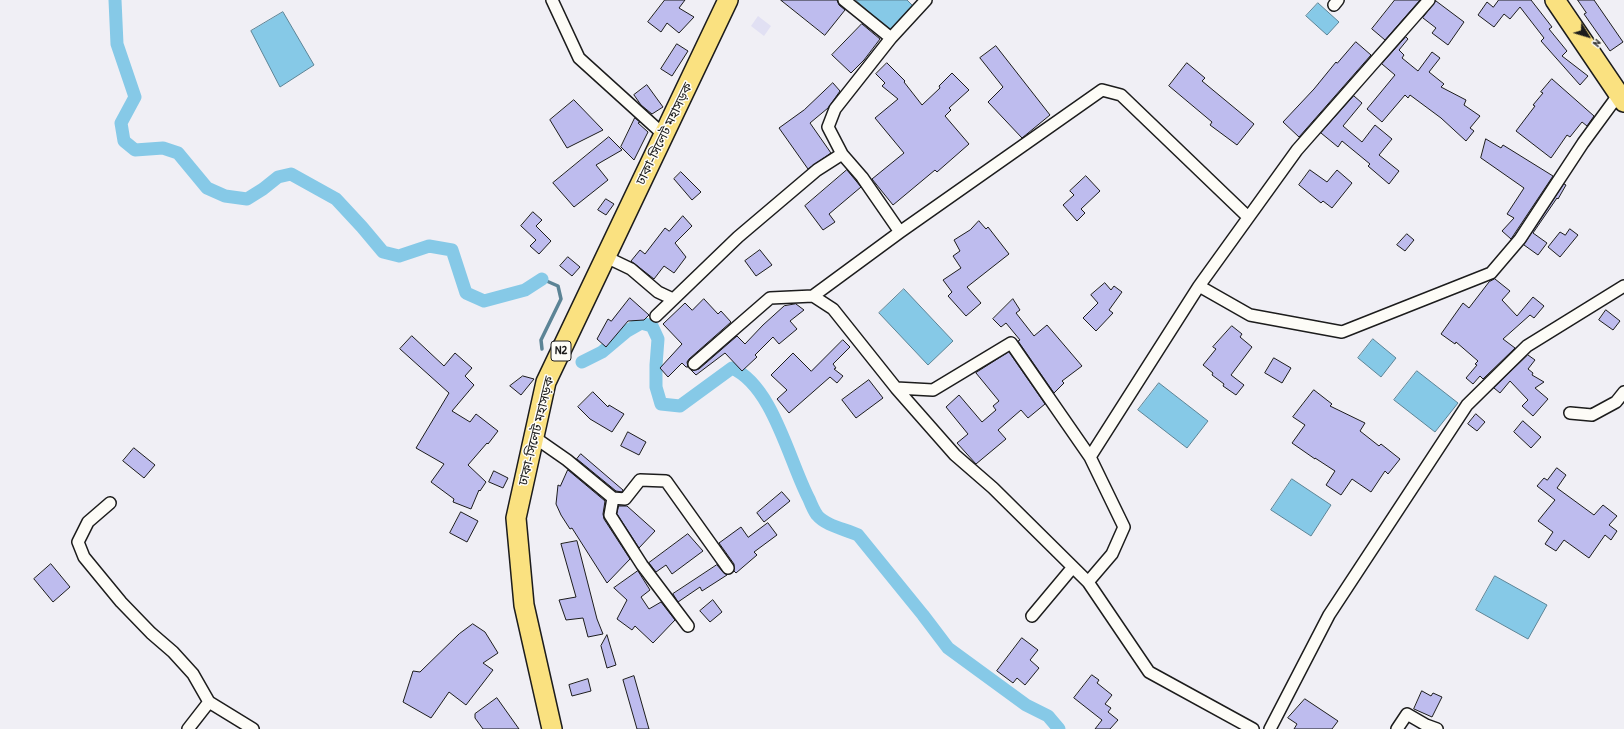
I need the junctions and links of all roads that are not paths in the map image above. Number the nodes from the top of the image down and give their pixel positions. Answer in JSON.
{"nodes":[{"id":1,"x":552,"y":0,"type":"edge"},
{"id":2,"x":728,"y":0,"type":"edge"},
{"id":3,"x":844,"y":0,"type":"edge"},
{"id":4,"x":926,"y":0,"type":"edge"},
{"id":5,"x":1429,"y":0,"type":"edge"},
{"id":6,"x":1556,"y":0,"type":"edge"},
{"id":7,"x":891,"y":38,"type":"junction"},
{"id":8,"x":1622,"y":98,"type":"edge"},
{"id":9,"x":664,"y":135,"type":"junction"},
{"id":10,"x":842,"y":154,"type":"junction"},
{"id":11,"x":1248,"y":217,"type":"junction"},
{"id":12,"x":900,"y":232,"type":"junction"},
{"id":13,"x":606,"y":257,"type":"junction"},
{"id":14,"x":1199,"y":286,"type":"junction"},
{"id":15,"x":1624,"y":286,"type":"edge"},
{"id":16,"x":813,"y":296,"type":"junction"},
{"id":17,"x":673,"y":299,"type":"junction"},
{"id":18,"x":656,"y":316,"type":"dead end"},
{"id":19,"x":694,"y":364,"type":"dead end"},
{"id":20,"x":896,"y":388,"type":"junction"},
{"id":21,"x":1624,"y":392,"type":"edge"},
{"id":22,"x":1570,"y":413,"type":"dead end"},
{"id":23,"x":534,"y":437,"type":"junction"},
{"id":24,"x":1090,"y":457,"type":"junction"},
{"id":25,"x":613,"y":498,"type":"junction"},
{"id":26,"x":110,"y":503,"type":"dead end"},
{"id":27,"x":1073,"y":567,"type":"junction"},
{"id":28,"x":728,"y":568,"type":"dead end"},
{"id":29,"x":1088,"y":582,"type":"junction"},
{"id":30,"x":1032,"y":616,"type":"dead end"},
{"id":31,"x":688,"y":626,"type":"dead end"},
{"id":32,"x":209,"y":702,"type":"junction"},
{"id":33,"x":188,"y":729,"type":"edge"},
{"id":34,"x":253,"y":729,"type":"edge"},
{"id":35,"x":552,"y":729,"type":"edge"},
{"id":36,"x":1253,"y":729,"type":"edge"},
{"id":37,"x":1270,"y":729,"type":"edge"},
{"id":38,"x":1397,"y":729,"type":"edge"},
{"id":39,"x":1437,"y":729,"type":"edge"}],
"edges":[{"from":1,"to":9,"type":"street"},
{"from":2,"to":9,"type":"highway","name":"ঢাকা-সিলেট মহাসড়ক","number":"N2"},
{"from":3,"to":7,"type":"street"},
{"from":4,"to":7,"type":"street"},
{"from":5,"to":11,"type":"street"},
{"from":6,"to":8,"type":"highway"},
{"from":7,"to":10,"type":"street"},
{"from":8,"to":14,"type":"street"},
{"from":9,"to":13,"type":"highway","name":"ঢাকা-সিলেট মহাসড়ক","number":"N2"},
{"from":10,"to":12,"type":"street"},
{"from":10,"to":17,"type":"street"},
{"from":11,"to":12,"type":"street"},
{"from":11,"to":14,"type":"street"},
{"from":12,"to":16,"type":"street"},
{"from":13,"to":17,"type":"street"},
{"from":13,"to":23,"type":"highway","name":"ঢাকা-সিলেট মহাসড়ক","number":"N2"},
{"from":14,"to":24,"type":"street"},
{"from":15,"to":37,"type":"street"},
{"from":16,"to":19,"type":"street"},
{"from":16,"to":20,"type":"street"},
{"from":17,"to":18,"type":"street"},
{"from":20,"to":24,"type":"street"},
{"from":20,"to":27,"type":"street"},
{"from":21,"to":22,"type":"street"},
{"from":23,"to":25,"type":"street"},
{"from":23,"to":35,"type":"highway","name":"ঢাকা-সিলেট মহাসড়ক","number":"N2"},
{"from":24,"to":29,"type":"street"},
{"from":25,"to":28,"type":"street"},
{"from":25,"to":31,"type":"street"},
{"from":26,"to":32,"type":"street"},
{"from":27,"to":29,"type":"street"},
{"from":27,"to":30,"type":"street"},
{"from":29,"to":36,"type":"street"},
{"from":32,"to":33,"type":"street"},
{"from":32,"to":34,"type":"street"},
{"from":38,"to":39,"type":"street"}]}
